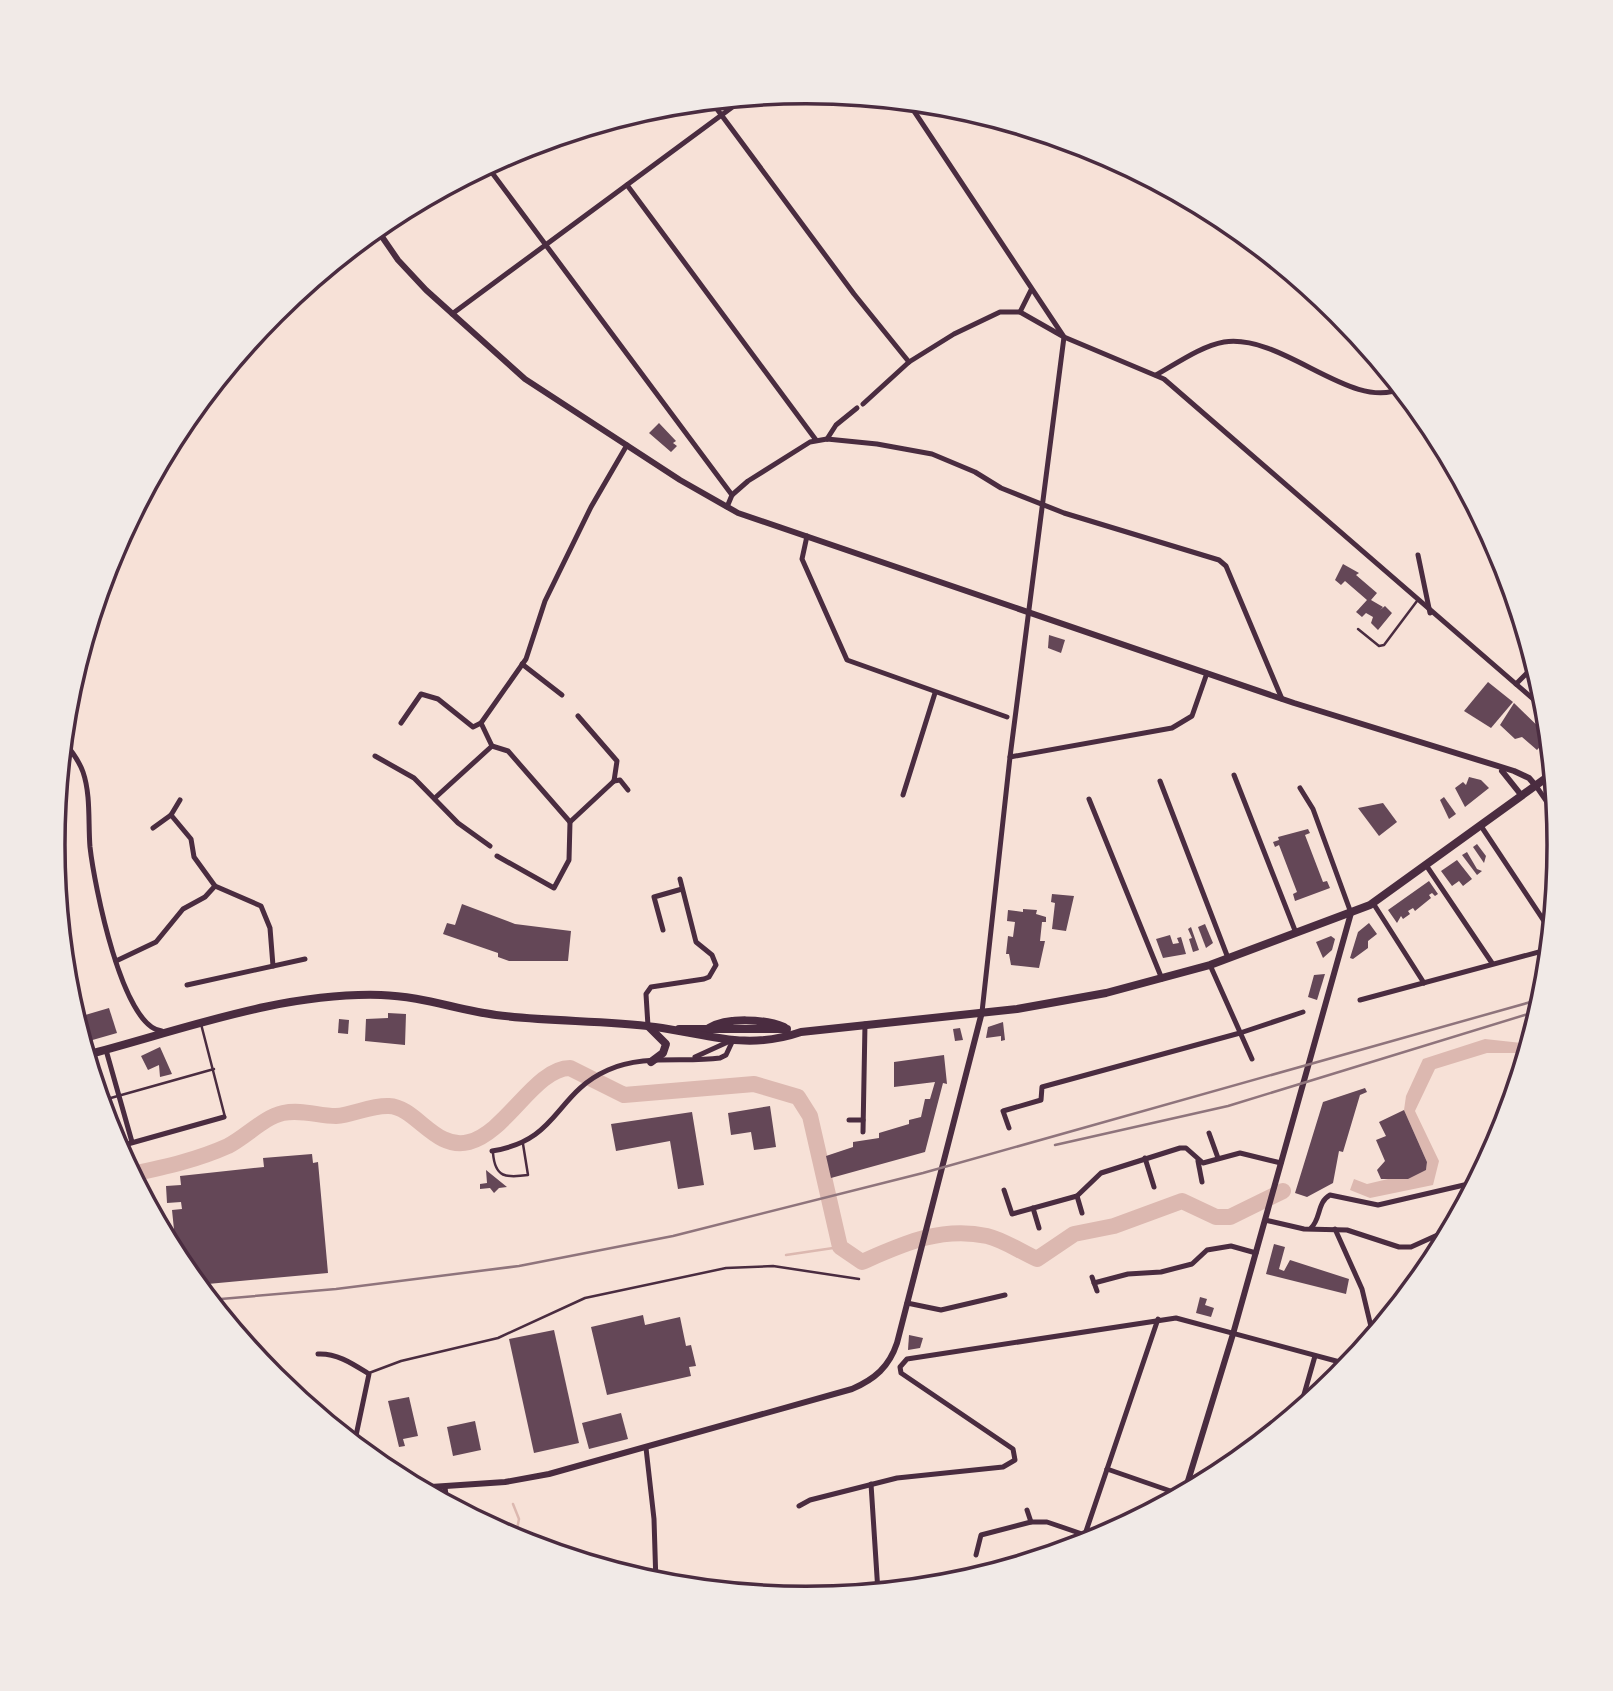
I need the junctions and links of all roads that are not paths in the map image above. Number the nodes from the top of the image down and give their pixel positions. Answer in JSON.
{"nodes":[{"id":1,"x":732,"y":108,"type":"edge"},
{"id":2,"x":717,"y":109,"type":"edge"},
{"id":3,"x":915,"y":112,"type":"edge"},
{"id":4,"x":721,"y":116,"type":"junction"},
{"id":5,"x":492,"y":174,"type":"edge"},
{"id":6,"x":627,"y":185,"type":"junction"},
{"id":7,"x":383,"y":237,"type":"edge"},
{"id":8,"x":544,"y":245,"type":"junction"},
{"id":9,"x":1031,"y":289,"type":"junction"},
{"id":10,"x":1020,"y":312,"type":"junction"},
{"id":11,"x":452,"y":314,"type":"junction"},
{"id":12,"x":1063,"y":337,"type":"junction"},
{"id":13,"x":909,"y":362,"type":"junction"},
{"id":14,"x":1156,"y":375,"type":"junction"},
{"id":15,"x":1392,"y":391,"type":"edge"},
{"id":16,"x":863,"y":404,"type":"dead end"},
{"id":17,"x":857,"y":408,"type":"dead end"},
{"id":18,"x":827,"y":439,"type":"junction"},
{"id":19,"x":816,"y":440,"type":"junction"},
{"id":20,"x":627,"y":445,"type":"junction"},
{"id":21,"x":732,"y":495,"type":"junction"},
{"id":22,"x":1043,"y":505,"type":"junction"},
{"id":23,"x":727,"y":507,"type":"junction"},
{"id":24,"x":807,"y":536,"type":"junction"},
{"id":25,"x":1418,"y":555,"type":"dead end"},
{"id":26,"x":1418,"y":601,"type":"junction"},
{"id":27,"x":1030,"y":612,"type":"junction"},
{"id":28,"x":1430,"y":613,"type":"junction"},
{"id":29,"x":1358,"y":629,"type":"dead end"},
{"id":30,"x":522,"y":664,"type":"junction"},
{"id":31,"x":1207,"y":673,"type":"junction"},
{"id":32,"x":1527,"y":673,"type":"edge"},
{"id":33,"x":1516,"y":684,"type":"junction"},
{"id":34,"x":935,"y":693,"type":"junction"},
{"id":35,"x":562,"y":695,"type":"dead end"},
{"id":36,"x":1282,"y":699,"type":"junction"},
{"id":37,"x":1534,"y":699,"type":"edge"},
{"id":38,"x":578,"y":716,"type":"dead end"},
{"id":39,"x":1007,"y":717,"type":"dead end"},
{"id":40,"x":401,"y":723,"type":"dead end"},
{"id":41,"x":481,"y":723,"type":"junction"},
{"id":42,"x":492,"y":746,"type":"junction"},
{"id":43,"x":71,"y":753,"type":"edge"},
{"id":44,"x":375,"y":756,"type":"dead end"},
{"id":45,"x":1010,"y":757,"type":"junction"},
{"id":46,"x":1501,"y":769,"type":"junction"},
{"id":47,"x":1234,"y":775,"type":"dead end"},
{"id":48,"x":1545,"y":779,"type":"edge"},
{"id":49,"x":1160,"y":780,"type":"dead end"},
{"id":50,"x":614,"y":781,"type":"junction"},
{"id":51,"x":1536,"y":786,"type":"junction"},
{"id":52,"x":1300,"y":788,"type":"dead end"},
{"id":53,"x":628,"y":790,"type":"dead end"},
{"id":54,"x":903,"y":796,"type":"dead end"},
{"id":55,"x":1522,"y":796,"type":"junction"},
{"id":56,"x":436,"y":797,"type":"junction"},
{"id":57,"x":1089,"y":799,"type":"dead end"},
{"id":58,"x":180,"y":800,"type":"dead end"},
{"id":59,"x":1547,"y":802,"type":"edge"},
{"id":60,"x":171,"y":815,"type":"junction"},
{"id":61,"x":570,"y":822,"type":"junction"},
{"id":62,"x":1481,"y":826,"type":"junction"},
{"id":63,"x":153,"y":828,"type":"dead end"},
{"id":64,"x":490,"y":846,"type":"dead end"},
{"id":65,"x":497,"y":856,"type":"dead end"},
{"id":66,"x":1426,"y":865,"type":"junction"},
{"id":67,"x":680,"y":879,"type":"dead end"},
{"id":68,"x":215,"y":886,"type":"junction"},
{"id":69,"x":682,"y":889,"type":"junction"},
{"id":70,"x":1373,"y":903,"type":"junction"},
{"id":71,"x":1351,"y":913,"type":"junction"},
{"id":72,"x":1544,"y":921,"type":"edge"},
{"id":73,"x":663,"y":930,"type":"dead end"},
{"id":74,"x":1296,"y":933,"type":"junction"},
{"id":75,"x":1540,"y":951,"type":"edge"},
{"id":76,"x":1228,"y":958,"type":"junction"},
{"id":77,"x":304,"y":959,"type":"dead end"},
{"id":78,"x":116,"y":961,"type":"junction"},
{"id":79,"x":1492,"y":963,"type":"junction"},
{"id":80,"x":1210,"y":965,"type":"junction"},
{"id":81,"x":273,"y":966,"type":"junction"},
{"id":82,"x":1162,"y":979,"type":"junction"},
{"id":83,"x":1424,"y":983,"type":"junction"},
{"id":84,"x":187,"y":985,"type":"dead end"},
{"id":85,"x":1360,"y":1000,"type":"dead end"},
{"id":86,"x":982,"y":1012,"type":"junction"},
{"id":87,"x":1303,"y":1012,"type":"dead end"},
{"id":88,"x":201,"y":1024,"type":"junction"},
{"id":89,"x":864,"y":1024,"type":"junction"},
{"id":90,"x":648,"y":1026,"type":"junction"},
{"id":91,"x":709,"y":1028,"type":"junction"},
{"id":92,"x":725,"y":1028,"type":"junction"},
{"id":93,"x":751,"y":1029,"type":"junction"},
{"id":94,"x":787,"y":1029,"type":"junction"},
{"id":95,"x":677,"y":1030,"type":"junction"},
{"id":96,"x":169,"y":1032,"type":"junction"},
{"id":97,"x":801,"y":1032,"type":"junction"},
{"id":98,"x":1240,"y":1033,"type":"junction"},
{"id":99,"x":733,"y":1040,"type":"junction"},
{"id":100,"x":106,"y":1050,"type":"junction"},
{"id":101,"x":95,"y":1053,"type":"edge"},
{"id":102,"x":692,"y":1058,"type":"junction"},
{"id":103,"x":1252,"y":1059,"type":"dead end"},
{"id":104,"x":651,"y":1062,"type":"junction"},
{"id":105,"x":214,"y":1069,"type":"junction"},
{"id":106,"x":119,"y":1095,"type":"junction"},
{"id":107,"x":109,"y":1098,"type":"edge"},
{"id":108,"x":224,"y":1117,"type":"joint"},
{"id":109,"x":849,"y":1120,"type":"dead end"},
{"id":110,"x":863,"y":1120,"type":"junction"},
{"id":111,"x":1009,"y":1128,"type":"dead end"},
{"id":112,"x":863,"y":1132,"type":"dead end"},
{"id":113,"x":1209,"y":1133,"type":"dead end"},
{"id":114,"x":132,"y":1142,"type":"junction"},
{"id":115,"x":127,"y":1144,"type":"edge"},
{"id":116,"x":523,"y":1144,"type":"junction"},
{"id":117,"x":492,"y":1151,"type":"joint"},
{"id":118,"x":1145,"y":1158,"type":"junction"},
{"id":119,"x":1218,"y":1158,"type":"junction"},
{"id":120,"x":1198,"y":1161,"type":"junction"},
{"id":121,"x":1281,"y":1163,"type":"junction"},
{"id":122,"x":1202,"y":1182,"type":"dead end"},
{"id":123,"x":1466,"y":1184,"type":"edge"},
{"id":124,"x":1154,"y":1188,"type":"dead end"},
{"id":125,"x":1004,"y":1190,"type":"dead end"},
{"id":126,"x":1077,"y":1196,"type":"junction"},
{"id":127,"x":1033,"y":1208,"type":"junction"},
{"id":128,"x":1082,"y":1213,"type":"dead end"},
{"id":129,"x":1266,"y":1219,"type":"junction"},
{"id":130,"x":1039,"y":1228,"type":"dead end"},
{"id":131,"x":1311,"y":1228,"type":"junction"},
{"id":132,"x":1335,"y":1229,"type":"junction"},
{"id":133,"x":1437,"y":1235,"type":"edge"},
{"id":134,"x":1256,"y":1253,"type":"junction"},
{"id":135,"x":859,"y":1279,"type":"dead end"},
{"id":136,"x":1097,"y":1291,"type":"dead end"},
{"id":137,"x":1005,"y":1295,"type":"dead end"},
{"id":138,"x":907,"y":1303,"type":"junction"},
{"id":139,"x":1158,"y":1320,"type":"junction"},
{"id":140,"x":1371,"y":1326,"type":"edge"},
{"id":141,"x":1233,"y":1334,"type":"junction"},
{"id":142,"x":318,"y":1354,"type":"dead end"},
{"id":143,"x":1315,"y":1356,"type":"junction"},
{"id":144,"x":1339,"y":1362,"type":"edge"},
{"id":145,"x":369,"y":1374,"type":"junction"},
{"id":146,"x":1303,"y":1397,"type":"edge"},
{"id":147,"x":356,"y":1435,"type":"edge"},
{"id":148,"x":646,"y":1448,"type":"junction"},
{"id":149,"x":1107,"y":1469,"type":"junction"},
{"id":150,"x":1187,"y":1482,"type":"edge"},
{"id":151,"x":871,"y":1484,"type":"junction"},
{"id":152,"x":435,"y":1487,"type":"edge"},
{"id":153,"x":445,"y":1487,"type":"junction"},
{"id":154,"x":1171,"y":1491,"type":"edge"},
{"id":155,"x":446,"y":1493,"type":"edge"},
{"id":156,"x":799,"y":1506,"type":"dead end"},
{"id":157,"x":1027,"y":1510,"type":"dead end"},
{"id":158,"x":1031,"y":1522,"type":"junction"},
{"id":159,"x":1086,"y":1533,"type":"edge"},
{"id":160,"x":1082,"y":1534,"type":"edge"},
{"id":161,"x":976,"y":1555,"type":"dead end"},
{"id":162,"x":656,"y":1572,"type":"edge"},
{"id":163,"x":877,"y":1584,"type":"edge"}],
"edges":[{"from":1,"to":4,"type":"street"},
{"from":2,"to":4,"type":"street"},
{"from":3,"to":9,"type":"street"},
{"from":4,"to":6,"type":"street"},
{"from":4,"to":13,"type":"street"},
{"from":5,"to":8,"type":"street"},
{"from":6,"to":8,"type":"street"},
{"from":6,"to":19,"type":"street"},
{"from":7,"to":11,"type":"street"},
{"from":8,"to":11,"type":"street"},
{"from":8,"to":21,"type":"street"},
{"from":9,"to":10,"type":"street"},
{"from":9,"to":12,"type":"street"},
{"from":10,"to":12,"type":"street"},
{"from":10,"to":13,"type":"street"},
{"from":11,"to":20,"type":"street"},
{"from":12,"to":14,"type":"street"},
{"from":12,"to":22,"type":"street"},
{"from":13,"to":16,"type":"street"},
{"from":14,"to":15,"type":"street"},
{"from":14,"to":26,"type":"street"},
{"from":17,"to":18,"type":"street"},
{"from":18,"to":19,"type":"street"},
{"from":18,"to":22,"type":"street"},
{"from":19,"to":21,"type":"street"},
{"from":20,"to":23,"type":"street"},
{"from":20,"to":30,"type":"street"},
{"from":21,"to":23,"type":"street"},
{"from":22,"to":27,"type":"street"},
{"from":22,"to":36,"type":"street"},
{"from":23,"to":24,"type":"street"},
{"from":24,"to":27,"type":"street"},
{"from":24,"to":34,"type":"street"},
{"from":25,"to":28,"type":"street"},
{"from":26,"to":28,"type":"street"},
{"from":26,"to":29,"type":"lane"},
{"from":27,"to":31,"type":"street"},
{"from":27,"to":45,"type":"street"},
{"from":28,"to":33,"type":"street"},
{"from":30,"to":35,"type":"street"},
{"from":30,"to":41,"type":"street"},
{"from":31,"to":36,"type":"street"},
{"from":31,"to":45,"type":"street"},
{"from":32,"to":33,"type":"street"},
{"from":33,"to":37,"type":"street"},
{"from":34,"to":39,"type":"street"},
{"from":34,"to":54,"type":"street"},
{"from":36,"to":46,"type":"street"},
{"from":38,"to":50,"type":"street"},
{"from":40,"to":41,"type":"street"},
{"from":41,"to":42,"type":"street"},
{"from":42,"to":56,"type":"street"},
{"from":42,"to":61,"type":"street"},
{"from":43,"to":78,"type":"street"},
{"from":44,"to":56,"type":"street"},
{"from":45,"to":86,"type":"street"},
{"from":46,"to":51,"type":"street"},
{"from":46,"to":55,"type":"street"},
{"from":47,"to":74,"type":"street"},
{"from":48,"to":51,"type":"main road"},
{"from":49,"to":76,"type":"street"},
{"from":50,"to":53,"type":"street"},
{"from":50,"to":61,"type":"street"},
{"from":51,"to":55,"type":"main road"},
{"from":51,"to":59,"type":"street"},
{"from":52,"to":71,"type":"street"},
{"from":55,"to":62,"type":"main road"},
{"from":56,"to":64,"type":"street"},
{"from":57,"to":82,"type":"street"},
{"from":58,"to":60,"type":"street"},
{"from":60,"to":63,"type":"street"},
{"from":60,"to":68,"type":"street"},
{"from":61,"to":65,"type":"street"},
{"from":62,"to":66,"type":"main road"},
{"from":62,"to":72,"type":"street"},
{"from":66,"to":70,"type":"main road"},
{"from":66,"to":79,"type":"street"},
{"from":67,"to":69,"type":"street"},
{"from":68,"to":78,"type":"street"},
{"from":68,"to":81,"type":"street"},
{"from":69,"to":73,"type":"street"},
{"from":69,"to":90,"type":"street"},
{"from":70,"to":71,"type":"main road"},
{"from":70,"to":83,"type":"street"},
{"from":71,"to":74,"type":"main road"},
{"from":71,"to":121,"type":"street"},
{"from":74,"to":76,"type":"main road"},
{"from":75,"to":79,"type":"street"},
{"from":76,"to":80,"type":"main road"},
{"from":77,"to":81,"type":"street"},
{"from":78,"to":96,"type":"street"},
{"from":79,"to":83,"type":"street"},
{"from":80,"to":82,"type":"main road"},
{"from":80,"to":98,"type":"street"},
{"from":81,"to":84,"type":"street"},
{"from":82,"to":86,"type":"main road"},
{"from":83,"to":85,"type":"street"},
{"from":86,"to":89,"type":"main road"},
{"from":86,"to":138,"type":"street"},
{"from":87,"to":98,"type":"street"},
{"from":88,"to":90,"type":"main road"},
{"from":88,"to":96,"type":"main road"},
{"from":88,"to":105,"type":"lane"},
{"from":89,"to":97,"type":"main road"},
{"from":89,"to":110,"type":"street"},
{"from":90,"to":95,"type":"main road"},
{"from":90,"to":104,"type":"main road"},
{"from":91,"to":92,"type":"main road"},
{"from":91,"to":94,"type":"main road"},
{"from":91,"to":95,"type":"main road"},
{"from":92,"to":93,"type":"main road"},
{"from":92,"to":99,"type":"main road"},
{"from":93,"to":94,"type":"main road"},
{"from":93,"to":99,"type":"main road"},
{"from":94,"to":97,"type":"main road"},
{"from":95,"to":99,"type":"main road"},
{"from":96,"to":100,"type":"main road"},
{"from":97,"to":99,"type":"main road"},
{"from":98,"to":103,"type":"street"},
{"from":98,"to":111,"type":"street"},
{"from":99,"to":102,"type":"street"},
{"from":99,"to":102,"type":"street"},
{"from":100,"to":101,"type":"main road"},
{"from":100,"to":106,"type":"street"},
{"from":102,"to":104,"type":"street"},
{"from":104,"to":116,"type":"street"},
{"from":105,"to":106,"type":"lane"},
{"from":105,"to":108,"type":"lane"},
{"from":106,"to":107,"type":"lane"},
{"from":106,"to":114,"type":"street"},
{"from":108,"to":114,"type":"street"},
{"from":109,"to":110,"type":"street"},
{"from":110,"to":112,"type":"street"},
{"from":113,"to":119,"type":"street"},
{"from":114,"to":115,"type":"street"},
{"from":116,"to":117,"type":"street"},
{"from":116,"to":117,"type":"lane"},
{"from":118,"to":120,"type":"street"},
{"from":118,"to":124,"type":"street"},
{"from":118,"to":126,"type":"street"},
{"from":119,"to":120,"type":"street"},
{"from":119,"to":121,"type":"street"},
{"from":120,"to":122,"type":"street"},
{"from":121,"to":129,"type":"street"},
{"from":123,"to":131,"type":"street"},
{"from":125,"to":127,"type":"street"},
{"from":126,"to":127,"type":"street"},
{"from":126,"to":128,"type":"street"},
{"from":127,"to":130,"type":"street"},
{"from":129,"to":131,"type":"street"},
{"from":129,"to":134,"type":"street"},
{"from":131,"to":132,"type":"street"},
{"from":132,"to":133,"type":"street"},
{"from":132,"to":140,"type":"street"},
{"from":134,"to":136,"type":"street"},
{"from":134,"to":141,"type":"street"},
{"from":135,"to":145,"type":"lane"},
{"from":137,"to":138,"type":"street"},
{"from":138,"to":148,"type":"street"},
{"from":139,"to":141,"type":"street"},
{"from":139,"to":149,"type":"street"},
{"from":139,"to":151,"type":"street"},
{"from":141,"to":143,"type":"street"},
{"from":141,"to":150,"type":"street"},
{"from":142,"to":145,"type":"street"},
{"from":143,"to":144,"type":"street"},
{"from":143,"to":146,"type":"street"},
{"from":145,"to":147,"type":"street"},
{"from":148,"to":153,"type":"street"},
{"from":148,"to":162,"type":"street"},
{"from":149,"to":154,"type":"street"},
{"from":149,"to":159,"type":"street"},
{"from":151,"to":156,"type":"street"},
{"from":151,"to":163,"type":"street"},
{"from":152,"to":153,"type":"street"},
{"from":153,"to":155,"type":"street"},
{"from":157,"to":158,"type":"street"},
{"from":158,"to":160,"type":"street"},
{"from":158,"to":161,"type":"street"}]}
